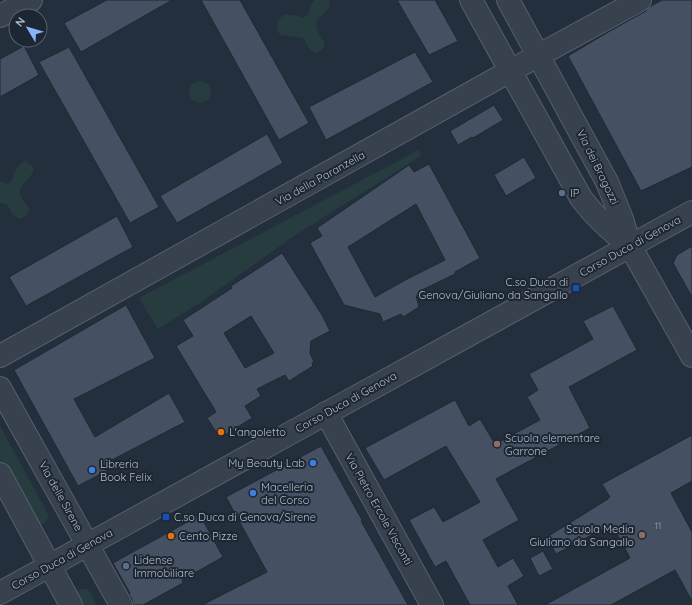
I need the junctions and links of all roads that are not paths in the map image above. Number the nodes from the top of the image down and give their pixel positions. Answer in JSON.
{"nodes":[{"id":1,"x":31,"y":0,"type":"edge"},
{"id":2,"x":471,"y":0,"type":"edge"},
{"id":3,"x":508,"y":0,"type":"edge"},
{"id":4,"x":640,"y":0,"type":"edge"},
{"id":5,"x":0,"y":16,"type":"edge"},
{"id":6,"x":539,"y":55,"type":"junction"},
{"id":7,"x":510,"y":71,"type":"junction"},
{"id":8,"x":692,"y":212,"type":"edge"},
{"id":9,"x":630,"y":246,"type":"junction"},
{"id":10,"x":0,"y":356,"type":"edge"},
{"id":11,"x":692,"y":356,"type":"edge"},
{"id":12,"x":0,"y":388,"type":"edge"},
{"id":13,"x":326,"y":414,"type":"junction"},
{"id":14,"x":0,"y":474,"type":"edge"},
{"id":15,"x":88,"y":544,"type":"junction"},
{"id":16,"x":49,"y":565,"type":"junction"},
{"id":17,"x":0,"y":592,"type":"edge"},
{"id":18,"x":71,"y":605,"type":"edge"},
{"id":19,"x":121,"y":605,"type":"edge"},
{"id":20,"x":432,"y":605,"type":"edge"}],
"edges":[{"from":1,"to":5,"type":"street"},
{"from":2,"to":7,"type":"street"},
{"from":3,"to":6,"type":"street","name":"Via dei Bragozzi"},
{"from":4,"to":6,"type":"street","name":"Via della Paranzella"},
{"from":6,"to":7,"type":"street","name":"Via della Paranzella"},
{"from":6,"to":9,"type":"street","name":"Via dei Bragozzi"},
{"from":7,"to":9,"type":"street"},
{"from":7,"to":10,"type":"street","name":"Via della Paranzella"},
{"from":8,"to":9,"type":"street","name":"Corso Duca di Genova"},
{"from":9,"to":11,"type":"street"},
{"from":9,"to":13,"type":"street","name":"Corso Duca di Genova"},
{"from":12,"to":15,"type":"street","name":"Via delle Sirene"},
{"from":13,"to":15,"type":"street","name":"Corso Duca di Genova"},
{"from":13,"to":20,"type":"street","name":"Via Pietro Ercole Visconti"},
{"from":14,"to":16,"type":"street"},
{"from":15,"to":16,"type":"street","name":"Corso Duca di Genova"},
{"from":15,"to":19,"type":"street","name":"Via delle Sirene"},
{"from":16,"to":17,"type":"street","name":"Corso Duca di Genova"},
{"from":16,"to":18,"type":"street"}]}
